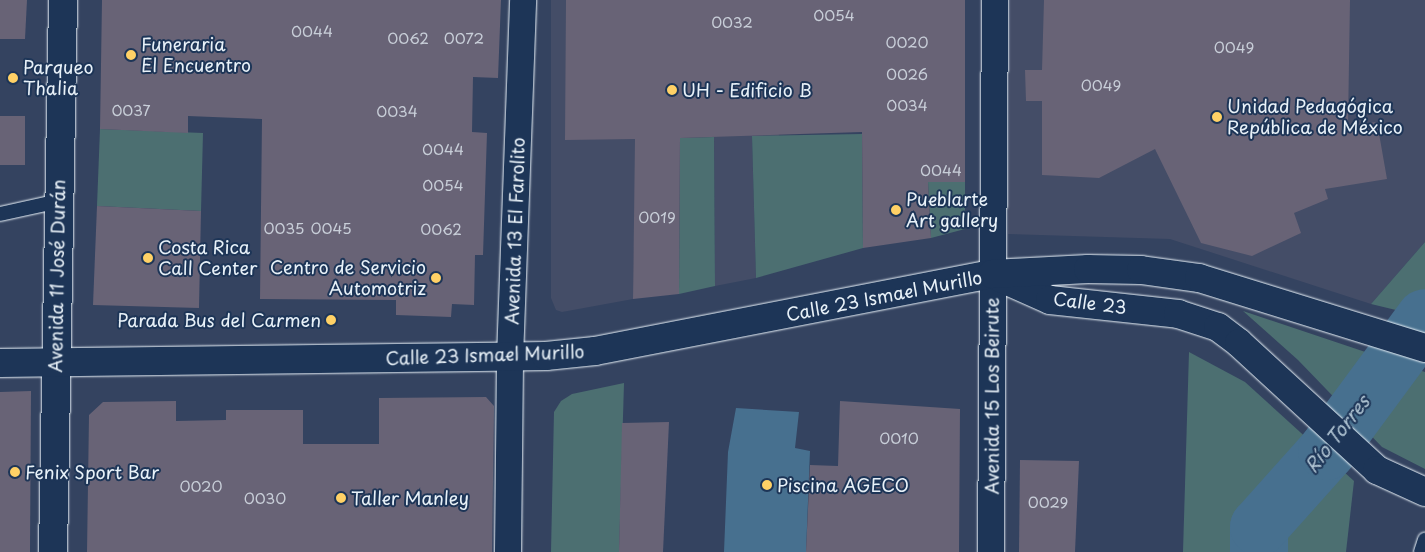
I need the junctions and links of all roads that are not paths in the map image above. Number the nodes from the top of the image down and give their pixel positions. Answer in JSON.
{"nodes":[{"id":1,"x":63,"y":0,"type":"edge"},
{"id":2,"x":523,"y":0,"type":"edge"},
{"id":3,"x":995,"y":0,"type":"edge"},
{"id":4,"x":59,"y":202,"type":"junction"},
{"id":5,"x":0,"y":214,"type":"edge"},
{"id":6,"x":992,"y":274,"type":"junction"},
{"id":7,"x":1425,"y":348,"type":"edge"},
{"id":8,"x":510,"y":358,"type":"junction"},
{"id":9,"x":0,"y":363,"type":"edge"},
{"id":10,"x":55,"y":363,"type":"junction"},
{"id":11,"x":1425,"y":492,"type":"edge"},
{"id":12,"x":1425,"y":540,"type":"edge"},
{"id":13,"x":53,"y":552,"type":"edge"},
{"id":14,"x":508,"y":552,"type":"edge"},
{"id":15,"x":992,"y":552,"type":"edge"},
{"id":16,"x":1421,"y":552,"type":"edge"}],
"edges":[{"from":1,"to":4,"type":"main road","name":"Avenida 11 José Durán"},
{"from":2,"to":8,"type":"street","name":"Avenida 13 El Farolito"},
{"from":3,"to":6,"type":"street","name":"Avenida 15 Los Beirute"},
{"from":4,"to":5,"type":"lane"},
{"from":4,"to":10,"type":"main road","name":"Avenida 11 José Durán"},
{"from":6,"to":7,"type":"main road","name":"Calle 23"},
{"from":6,"to":8,"type":"main road","name":"Calle 23 Ismael Murillo"},
{"from":6,"to":11,"type":"main road","name":"Calle 23"},
{"from":6,"to":15,"type":"street","name":"Avenida 15 Los Beirute"},
{"from":8,"to":10,"type":"main road","name":"Calle 23 Ismael Murillo"},
{"from":8,"to":14,"type":"street","name":"Avenida 13 El Farolito"},
{"from":9,"to":10,"type":"main road","name":"Calle 23 Ismael Murillo"},
{"from":10,"to":13,"type":"main road","name":"Avenida 11 José Durán"},
{"from":12,"to":16,"type":"lane"}]}
